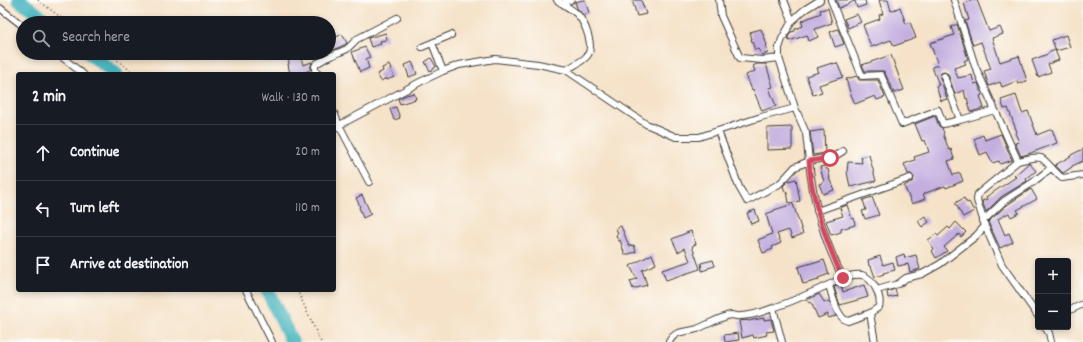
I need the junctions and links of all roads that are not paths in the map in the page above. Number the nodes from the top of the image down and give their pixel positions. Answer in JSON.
{"nodes":[{"id":1,"x":571,"y":0,"type":"edge"},
{"id":2,"x":719,"y":0,"type":"edge"},
{"id":3,"x":784,"y":0,"type":"edge"},
{"id":4,"x":820,"y":0,"type":"edge"},
{"id":5,"x":831,"y":0,"type":"edge"},
{"id":6,"x":954,"y":0,"type":"edge"},
{"id":7,"x":559,"y":1,"type":"edge"},
{"id":8,"x":0,"y":8,"type":"edge"},
{"id":9,"x":397,"y":18,"type":"dead end"},
{"id":10,"x":16,"y":21,"type":"edge"},
{"id":11,"x":792,"y":21,"type":"junction"},
{"id":12,"x":451,"y":35,"type":"dead end"},
{"id":13,"x":432,"y":42,"type":"junction"},
{"id":14,"x":422,"y":48,"type":"dead end"},
{"id":15,"x":336,"y":54,"type":"edge"},
{"id":16,"x":779,"y":58,"type":"junction"},
{"id":17,"x":65,"y":60,"type":"edge"},
{"id":18,"x":323,"y":60,"type":"edge"},
{"id":19,"x":566,"y":70,"type":"junction"},
{"id":20,"x":443,"y":71,"type":"junction"},
{"id":21,"x":80,"y":72,"type":"edge"},
{"id":22,"x":317,"y":72,"type":"edge"},
{"id":23,"x":944,"y":76,"type":"dead end"},
{"id":24,"x":795,"y":108,"type":"junction"},
{"id":25,"x":995,"y":110,"type":"junction"},
{"id":26,"x":960,"y":120,"type":"junction"},
{"id":27,"x":337,"y":127,"type":"edge"},
{"id":28,"x":718,"y":131,"type":"junction"},
{"id":29,"x":843,"y":151,"type":"dead end"},
{"id":30,"x":809,"y":161,"type":"junction"},
{"id":31,"x":1018,"y":161,"type":"junction"},
{"id":32,"x":1051,"y":168,"type":"junction"},
{"id":33,"x":1083,"y":175,"type":"edge"},
{"id":34,"x":910,"y":178,"type":"dead end"},
{"id":35,"x":369,"y":182,"type":"dead end"},
{"id":36,"x":817,"y":211,"type":"junction"},
{"id":37,"x":984,"y":224,"type":"junction"},
{"id":38,"x":843,"y":278,"type":"junction"},
{"id":39,"x":829,"y":285,"type":"junction"},
{"id":40,"x":877,"y":290,"type":"junction"},
{"id":41,"x":247,"y":292,"type":"edge"},
{"id":42,"x":1083,"y":304,"type":"edge"},
{"id":43,"x":773,"y":308,"type":"junction"},
{"id":44,"x":1071,"y":310,"type":"edge"},
{"id":45,"x":1035,"y":312,"type":"edge"},
{"id":46,"x":870,"y":313,"type":"junction"},
{"id":47,"x":1047,"y":330,"type":"edge"},
{"id":48,"x":272,"y":342,"type":"edge"},
{"id":49,"x":669,"y":342,"type":"edge"},
{"id":50,"x":782,"y":342,"type":"edge"},
{"id":51,"x":875,"y":342,"type":"edge"},
{"id":52,"x":1051,"y":342,"type":"edge"}],
"edges":[{"from":1,"to":7,"type":"street"},
{"from":2,"to":16,"type":"street"},
{"from":3,"to":11,"type":"street"},
{"from":4,"to":11,"type":"street"},
{"from":5,"to":26,"type":"street"},
{"from":6,"to":25,"type":"street"},
{"from":7,"to":19,"type":"street"},
{"from":8,"to":10,"type":"street"},
{"from":9,"to":15,"type":"street"},
{"from":11,"to":16,"type":"street"},
{"from":12,"to":13,"type":"street"},
{"from":13,"to":14,"type":"street"},
{"from":13,"to":20,"type":"street"},
{"from":16,"to":24,"type":"street"},
{"from":17,"to":21,"type":"street"},
{"from":18,"to":22,"type":"street"},
{"from":19,"to":20,"type":"street"},
{"from":19,"to":28,"type":"street"},
{"from":20,"to":27,"type":"street"},
{"from":23,"to":26,"type":"street"},
{"from":24,"to":28,"type":"street"},
{"from":24,"to":30,"type":"street"},
{"from":25,"to":26,"type":"street"},
{"from":25,"to":31,"type":"street"},
{"from":27,"to":35,"type":"street"},
{"from":28,"to":30,"type":"street"},
{"from":29,"to":30,"type":"street"},
{"from":30,"to":36,"type":"street"},
{"from":31,"to":32,"type":"street"},
{"from":31,"to":37,"type":"street"},
{"from":32,"to":33,"type":"street"},
{"from":32,"to":37,"type":"street"},
{"from":34,"to":36,"type":"street"},
{"from":36,"to":38,"type":"street"},
{"from":37,"to":40,"type":"street"},
{"from":37,"to":45,"type":"street"},
{"from":38,"to":39,"type":"street"},
{"from":38,"to":40,"type":"street"},
{"from":39,"to":43,"type":"street"},
{"from":39,"to":46,"type":"street"},
{"from":40,"to":46,"type":"street"},
{"from":41,"to":48,"type":"street"},
{"from":42,"to":44,"type":"street"},
{"from":43,"to":49,"type":"street"},
{"from":43,"to":50,"type":"street"},
{"from":46,"to":51,"type":"street"},
{"from":47,"to":52,"type":"street"}]}
